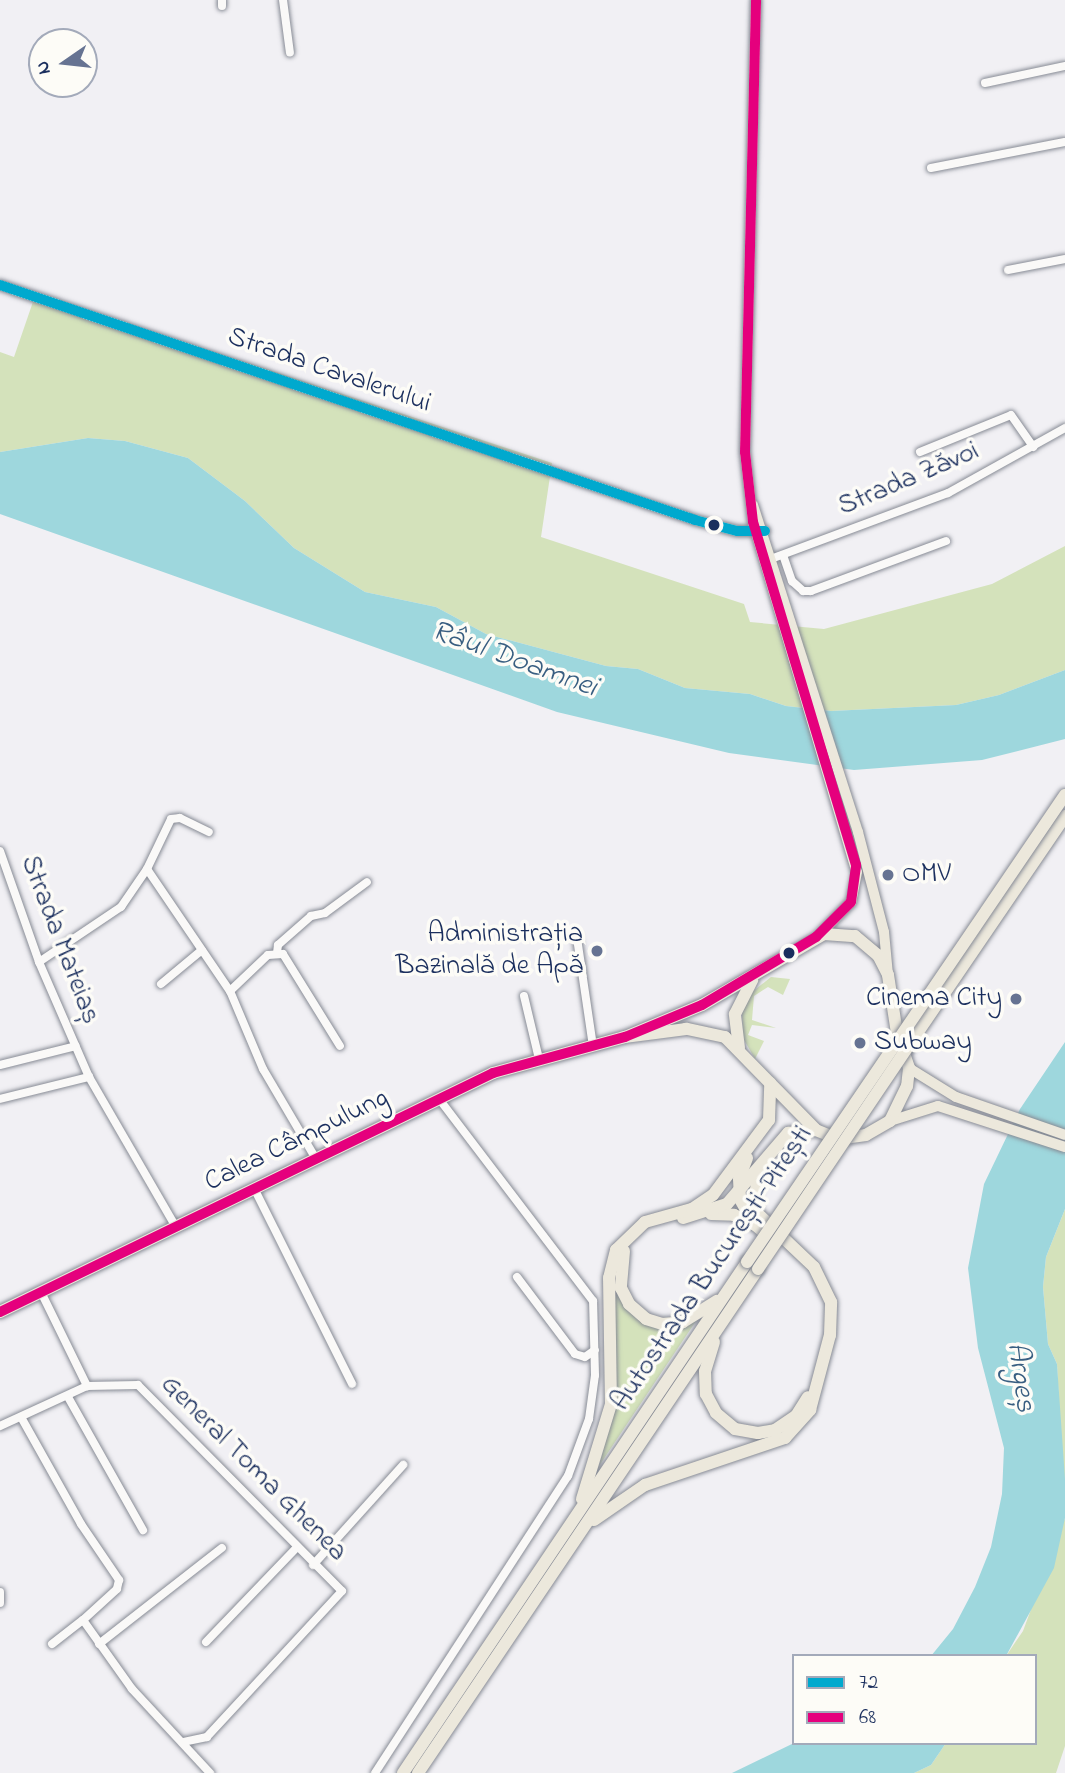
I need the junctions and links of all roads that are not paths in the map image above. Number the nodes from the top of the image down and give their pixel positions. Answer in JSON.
{"nodes":[{"id":1,"x":283,"y":0,"type":"edge"},
{"id":2,"x":756,"y":0,"type":"edge"},
{"id":3,"x":290,"y":53,"type":"dead end"},
{"id":4,"x":1065,"y":66,"type":"edge"},
{"id":5,"x":985,"y":83,"type":"dead end"},
{"id":6,"x":1065,"y":142,"type":"edge"},
{"id":7,"x":931,"y":169,"type":"dead end"},
{"id":8,"x":1065,"y":259,"type":"edge"},
{"id":9,"x":1008,"y":270,"type":"dead end"},
{"id":10,"x":0,"y":285,"type":"edge"},
{"id":11,"x":1065,"y":428,"type":"edge"},
{"id":12,"x":1033,"y":447,"type":"junction"},
{"id":13,"x":920,"y":452,"type":"dead end"},
{"id":14,"x":760,"y":531,"type":"junction"},
{"id":15,"x":946,"y":541,"type":"dead end"},
{"id":16,"x":773,"y":558,"type":"junction"},
{"id":17,"x":1065,"y":794,"type":"edge"},
{"id":18,"x":844,"y":805,"type":"junction"},
{"id":19,"x":1065,"y":816,"type":"edge"},
{"id":20,"x":209,"y":832,"type":"dead end"},
{"id":21,"x":0,"y":851,"type":"edge"},
{"id":22,"x":147,"y":869,"type":"junction"},
{"id":23,"x":367,"y":882,"type":"dead end"},
{"id":24,"x":816,"y":937,"type":"junction"},
{"id":25,"x":577,"y":938,"type":"dead end"},
{"id":26,"x":202,"y":950,"type":"junction"},
{"id":27,"x":277,"y":953,"type":"junction"},
{"id":28,"x":39,"y":962,"type":"junction"},
{"id":29,"x":888,"y":975,"type":"junction"},
{"id":30,"x":753,"y":978,"type":"junction"},
{"id":31,"x":161,"y":984,"type":"dead end"},
{"id":32,"x":230,"y":991,"type":"junction"},
{"id":33,"x":524,"y":996,"type":"dead end"},
{"id":34,"x":625,"y":1037,"type":"junction"},
{"id":35,"x":76,"y":1046,"type":"junction"},
{"id":36,"x":340,"y":1046,"type":"dead end"},
{"id":37,"x":593,"y":1046,"type":"junction"},
{"id":38,"x":739,"y":1048,"type":"junction"},
{"id":39,"x":539,"y":1059,"type":"junction"},
{"id":40,"x":0,"y":1065,"type":"edge"},
{"id":41,"x":909,"y":1068,"type":"junction"},
{"id":42,"x":89,"y":1077,"type":"junction"},
{"id":43,"x":770,"y":1083,"type":"junction"},
{"id":44,"x":439,"y":1099,"type":"junction"},
{"id":45,"x":0,"y":1100,"type":"edge"},
{"id":46,"x":968,"y":1108,"type":"junction"},
{"id":47,"x":890,"y":1121,"type":"junction"},
{"id":48,"x":816,"y":1130,"type":"junction"},
{"id":49,"x":1065,"y":1135,"type":"edge"},
{"id":50,"x":755,"y":1142,"type":"junction"},
{"id":51,"x":1065,"y":1147,"type":"edge"},
{"id":52,"x":316,"y":1159,"type":"junction"},
{"id":53,"x":761,"y":1167,"type":"junction"},
{"id":54,"x":254,"y":1188,"type":"junction"},
{"id":55,"x":739,"y":1193,"type":"junction"},
{"id":56,"x":700,"y":1215,"type":"junction"},
{"id":57,"x":754,"y":1224,"type":"junction"},
{"id":58,"x":176,"y":1227,"type":"junction"},
{"id":59,"x":753,"y":1265,"type":"junction"},
{"id":60,"x":517,"y":1277,"type":"dead end"},
{"id":61,"x":41,"y":1292,"type":"junction"},
{"id":62,"x":725,"y":1295,"type":"junction"},
{"id":63,"x":0,"y":1312,"type":"edge"},
{"id":64,"x":718,"y":1329,"type":"junction"},
{"id":65,"x":595,"y":1350,"type":"junction"},
{"id":66,"x":352,"y":1384,"type":"dead end"},
{"id":67,"x":87,"y":1387,"type":"junction"},
{"id":68,"x":68,"y":1397,"type":"junction"},
{"id":69,"x":21,"y":1417,"type":"junction"},
{"id":70,"x":0,"y":1426,"type":"edge"},
{"id":71,"x":402,"y":1465,"type":"dead end"},
{"id":72,"x":578,"y":1525,"type":"junction"},
{"id":73,"x":143,"y":1530,"type":"dead end"},
{"id":74,"x":222,"y":1548,"type":"dead end"},
{"id":75,"x":296,"y":1548,"type":"junction"},
{"id":76,"x":313,"y":1565,"type":"junction"},
{"id":77,"x":0,"y":1592,"type":"edge"},
{"id":78,"x":0,"y":1603,"type":"edge"},
{"id":79,"x":83,"y":1620,"type":"junction"},
{"id":80,"x":206,"y":1642,"type":"dead end"},
{"id":81,"x":52,"y":1644,"type":"dead end"},
{"id":82,"x":99,"y":1644,"type":"junction"},
{"id":83,"x":183,"y":1742,"type":"junction"},
{"id":84,"x":210,"y":1773,"type":"edge"},
{"id":85,"x":375,"y":1773,"type":"edge"},
{"id":86,"x":403,"y":1773,"type":"edge"},
{"id":87,"x":418,"y":1773,"type":"edge"}],
"edges":[{"from":1,"to":3,"type":"street"},
{"from":2,"to":14,"type":"main road"},
{"from":4,"to":5,"type":"street"},
{"from":6,"to":7,"type":"street"},
{"from":8,"to":9,"type":"street"},
{"from":10,"to":14,"type":"main road","name":"Strada Cavalerului"},
{"from":11,"to":12,"type":"street","name":"Strada Zăvoi"},
{"from":12,"to":13,"type":"street"},
{"from":12,"to":16,"type":"street","name":"Strada Zăvoi"},
{"from":14,"to":16,"type":"main road"},
{"from":15,"to":16,"type":"street"},
{"from":16,"to":18,"type":"main road"},
{"from":17,"to":59,"type":"highway","name":"Autostrada București-Pitești","bridge":true},
{"from":18,"to":24,"type":"main road"},
{"from":18,"to":29,"type":"main road"},
{"from":19,"to":59,"type":"highway","name":"Autostrada București-Pitești","bridge":true},
{"from":20,"to":22,"type":"street"},
{"from":21,"to":28,"type":"street","name":"Strada Mateiaș"},
{"from":22,"to":26,"type":"street"},
{"from":22,"to":28,"type":"street"},
{"from":23,"to":27,"type":"street"},
{"from":24,"to":29,"type":"highway"},
{"from":24,"to":30,"type":"highway","name":"Calea Câmpulung"},
{"from":25,"to":37,"type":"street"},
{"from":26,"to":31,"type":"street"},
{"from":26,"to":32,"type":"street"},
{"from":27,"to":32,"type":"street"},
{"from":27,"to":36,"type":"street"},
{"from":28,"to":35,"type":"street","name":"Strada Mateiaș"},
{"from":29,"to":41,"type":"highway"},
{"from":30,"to":34,"type":"highway","name":"Calea Câmpulung"},
{"from":30,"to":38,"type":"highway"},
{"from":32,"to":52,"type":"street"},
{"from":33,"to":39,"type":"street"},
{"from":34,"to":37,"type":"highway","name":"Calea Câmpulung"},
{"from":34,"to":38,"type":"highway","name":"Calea Câmpulung"},
{"from":35,"to":40,"type":"street","name":"Strada Mateiaș"},
{"from":35,"to":42,"type":"street","name":"Strada Mateiaș"},
{"from":37,"to":39,"type":"highway","name":"Calea Câmpulung"},
{"from":38,"to":43,"type":"highway","name":"Calea Câmpulung"},
{"from":39,"to":44,"type":"highway","name":"Calea Câmpulung"},
{"from":41,"to":46,"type":"main road"},
{"from":41,"to":47,"type":"highway"},
{"from":42,"to":45,"type":"street"},
{"from":42,"to":58,"type":"street","name":"Strada Mateiaș"},
{"from":43,"to":48,"type":"highway","name":"Calea Câmpulung"},
{"from":43,"to":50,"type":"highway"},
{"from":44,"to":52,"type":"highway","name":"Calea Câmpulung"},
{"from":44,"to":65,"type":"street"},
{"from":46,"to":47,"type":"main road"},
{"from":46,"to":49,"type":"main road"},
{"from":46,"to":51,"type":"main road"},
{"from":47,"to":48,"type":"highway"},
{"from":48,"to":53,"type":"highway"},
{"from":50,"to":55,"type":"highway"},
{"from":50,"to":72,"type":"highway"},
{"from":52,"to":54,"type":"highway","name":"Calea Câmpulung"},
{"from":53,"to":55,"type":"highway"},
{"from":53,"to":72,"type":"highway"},
{"from":54,"to":58,"type":"highway","name":"Calea Câmpulung"},
{"from":54,"to":66,"type":"street"},
{"from":55,"to":56,"type":"highway"},
{"from":55,"to":57,"type":"highway"},
{"from":56,"to":57,"type":"highway"},
{"from":56,"to":62,"type":"highway"},
{"from":57,"to":64,"type":"highway"},
{"from":58,"to":61,"type":"highway","name":"Calea Câmpulung"},
{"from":59,"to":62,"type":"highway","name":"Autostrada București-Pitești"},
{"from":59,"to":64,"type":"highway","name":"Autostrada București-Pitești"},
{"from":60,"to":65,"type":"street"},
{"from":61,"to":63,"type":"highway","name":"Calea Câmpulung"},
{"from":61,"to":67,"type":"street"},
{"from":62,"to":72,"type":"highway","name":"Autostrada București-Pitești"},
{"from":64,"to":72,"type":"highway","name":"Autostrada București-Pitești"},
{"from":65,"to":85,"type":"street"},
{"from":67,"to":68,"type":"street"},
{"from":67,"to":75,"type":"street","name":"General Toma Ghenea"},
{"from":68,"to":69,"type":"street"},
{"from":68,"to":73,"type":"street"},
{"from":69,"to":70,"type":"street"},
{"from":69,"to":79,"type":"street"},
{"from":71,"to":76,"type":"street"},
{"from":72,"to":86,"type":"highway","name":"Autostrada București-Pitești"},
{"from":72,"to":87,"type":"highway","name":"Autostrada București-Pitești"},
{"from":74,"to":82,"type":"street"},
{"from":75,"to":76,"type":"street","name":"General Toma Ghenea"},
{"from":75,"to":80,"type":"street"},
{"from":76,"to":83,"type":"street","name":"General Toma Ghenea"},
{"from":77,"to":78,"type":"street"},
{"from":79,"to":81,"type":"street"},
{"from":79,"to":82,"type":"street"},
{"from":82,"to":83,"type":"street"},
{"from":83,"to":84,"type":"street"}]}
